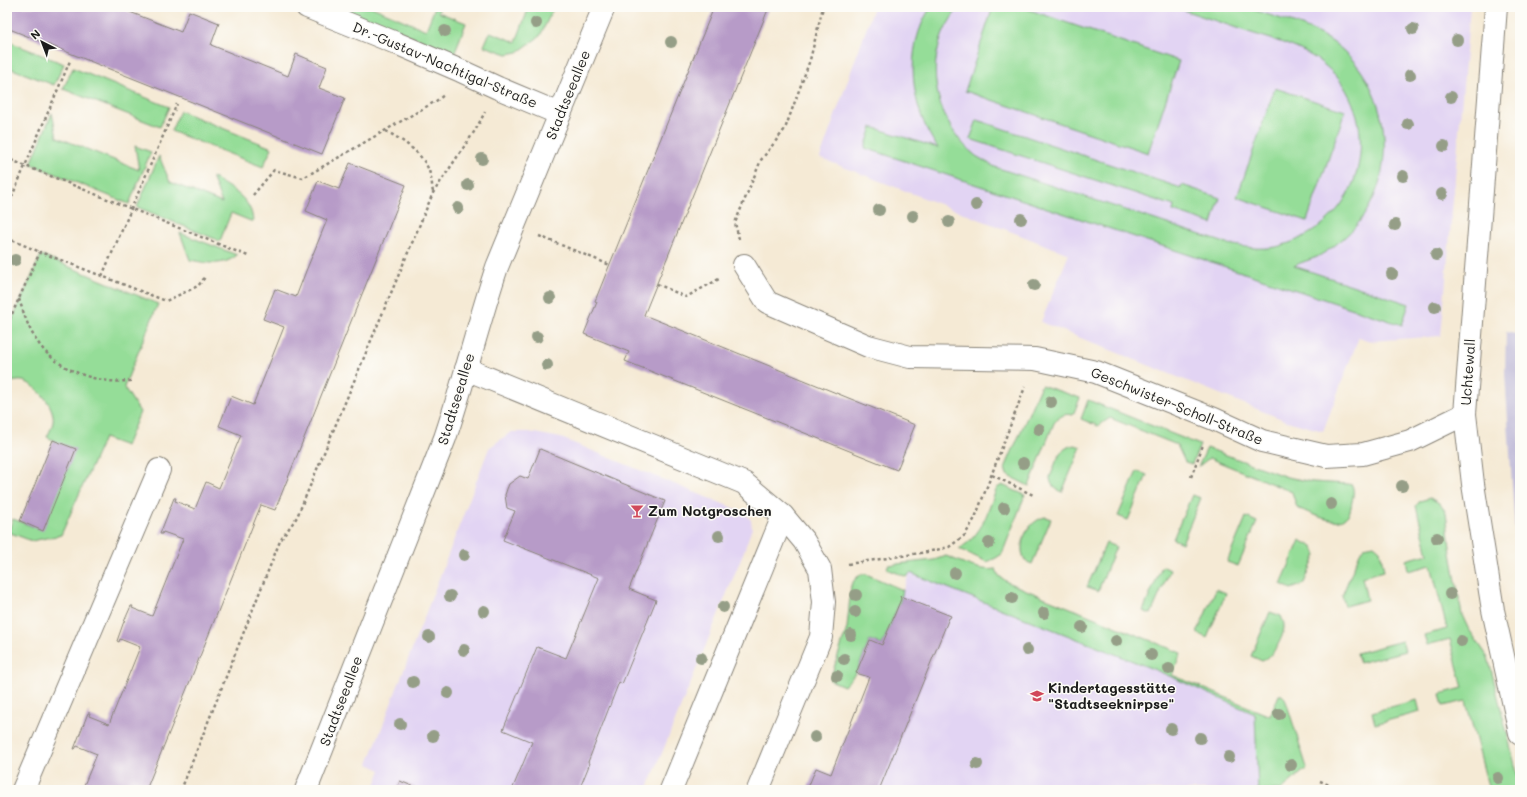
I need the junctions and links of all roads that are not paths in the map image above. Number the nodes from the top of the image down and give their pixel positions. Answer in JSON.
{"nodes":[{"id":1,"x":307,"y":7,"type":"edge"},
{"id":2,"x":604,"y":7,"type":"edge"},
{"id":3,"x":1496,"y":7,"type":"edge"},
{"id":4,"x":560,"y":114,"type":"junction"},
{"id":5,"x":744,"y":265,"type":"road end"},
{"id":6,"x":466,"y":369,"type":"junction"},
{"id":7,"x":1465,"y":414,"type":"junction"},
{"id":8,"x":159,"y":470,"type":"dead end"},
{"id":9,"x":783,"y":516,"type":"junction"},
{"id":10,"x":1520,"y":733,"type":"edge"},
{"id":11,"x":23,"y":790,"type":"edge"},
{"id":12,"x":306,"y":790,"type":"edge"},
{"id":13,"x":672,"y":790,"type":"edge"},
{"id":14,"x":758,"y":790,"type":"edge"}],
"edges":[{"from":1,"to":4,"type":"street","name":"Dr.-Gustav-Nachtigal-Straße"},
{"from":2,"to":4,"type":"street","name":"Stadtseeallee"},
{"from":3,"to":7,"type":"street","name":"Uchtewall"},
{"from":4,"to":6,"type":"street","name":"Stadtseeallee"},
{"from":5,"to":7,"type":"street","name":"Geschwister-Scholl-Straße"},
{"from":6,"to":9,"type":"street"},
{"from":6,"to":12,"type":"street","name":"Stadtseeallee"},
{"from":7,"to":10,"type":"street","name":"Uchtewall"},
{"from":8,"to":11,"type":"street"},
{"from":9,"to":13,"type":"street"},
{"from":9,"to":14,"type":"street"}]}
